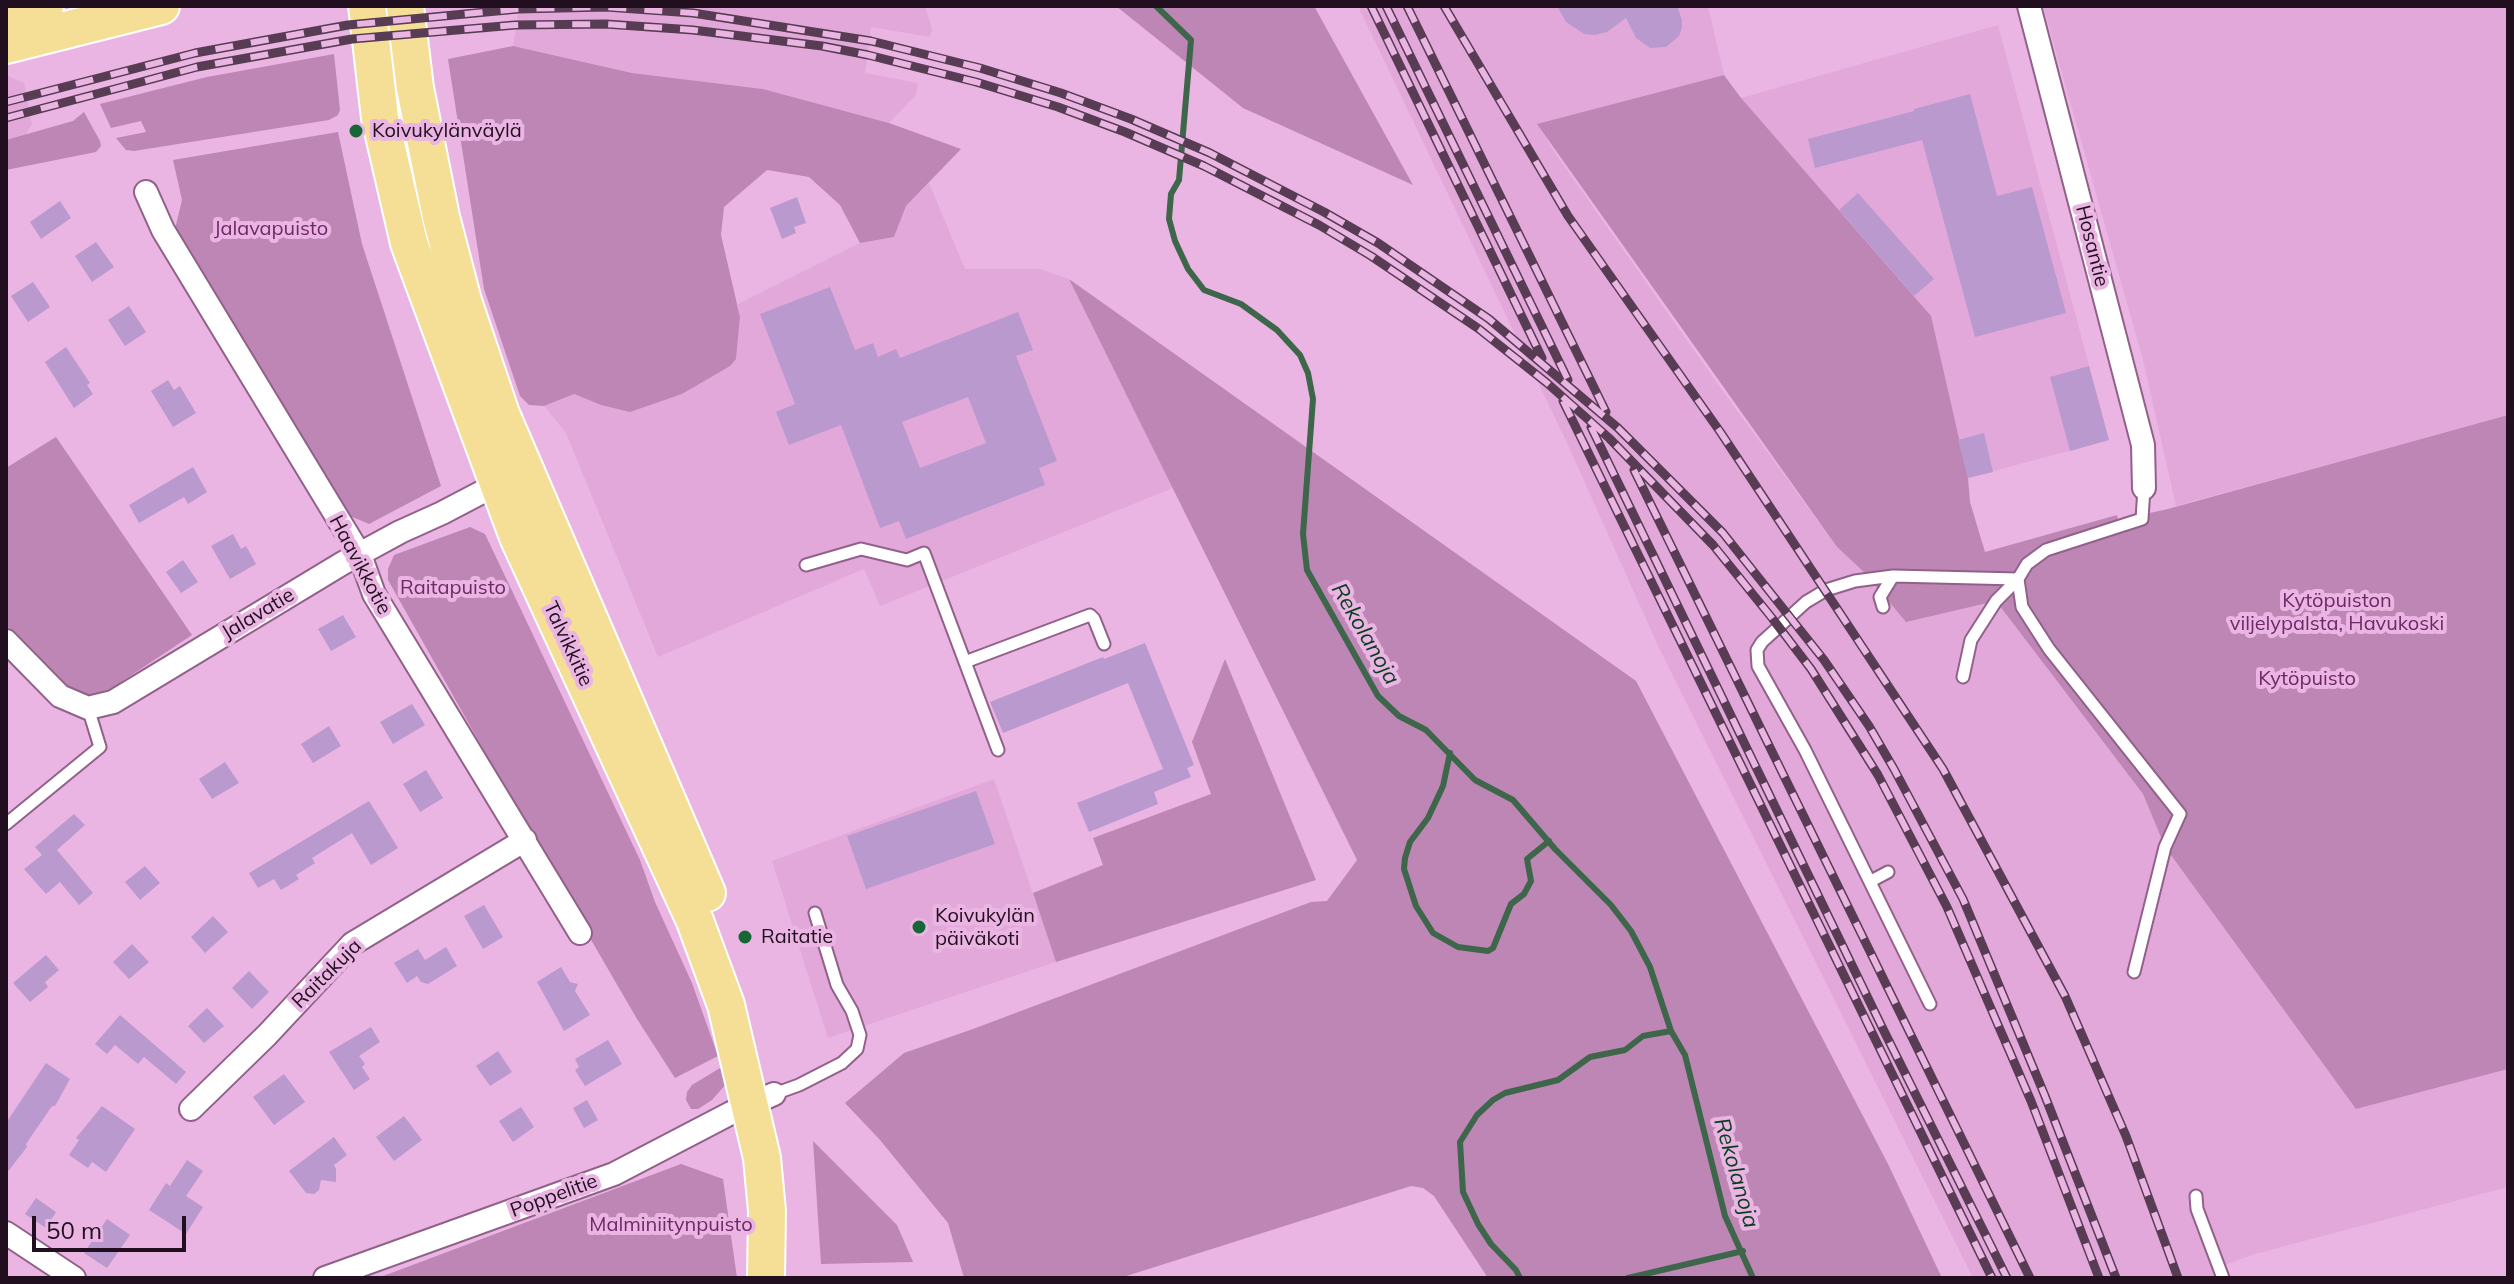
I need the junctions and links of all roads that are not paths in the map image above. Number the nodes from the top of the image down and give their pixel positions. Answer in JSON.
{"nodes":[{"id":1,"x":161,"y":6,"type":"edge"},
{"id":2,"x":367,"y":6,"type":"edge"},
{"id":3,"x":405,"y":6,"type":"edge"},
{"id":4,"x":2029,"y":6,"type":"edge"},
{"id":5,"x":18,"y":21,"type":"edge"},
{"id":6,"x":146,"y":192,"type":"dead end"},
{"id":7,"x":510,"y":477,"type":"junction"},
{"id":8,"x":2144,"y":488,"type":"joint"},
{"id":9,"x":360,"y":555,"type":"junction"},
{"id":10,"x":806,"y":565,"type":"dead end"},
{"id":11,"x":1893,"y":576,"type":"junction"},
{"id":12,"x":2018,"y":579,"type":"junction"},
{"id":13,"x":1883,"y":607,"type":"dead end"},
{"id":14,"x":6,"y":641,"type":"edge"},
{"id":15,"x":1104,"y":644,"type":"dead end"},
{"id":16,"x":965,"y":662,"type":"junction"},
{"id":17,"x":1963,"y":677,"type":"dead end"},
{"id":18,"x":88,"y":708,"type":"junction"},
{"id":19,"x":998,"y":750,"type":"dead end"},
{"id":20,"x":6,"y":824,"type":"edge"},
{"id":21,"x":525,"y":840,"type":"junction"},
{"id":22,"x":1888,"y":872,"type":"dead end"},
{"id":23,"x":1871,"y":881,"type":"junction"},
{"id":24,"x":815,"y":913,"type":"dead end"},
{"id":25,"x":580,"y":933,"type":"dead end"},
{"id":26,"x":2134,"y":972,"type":"dead end"},
{"id":27,"x":1930,"y":1004,"type":"dead end"},
{"id":28,"x":762,"y":1099,"type":"junction"},
{"id":29,"x":191,"y":1109,"type":"dead end"},
{"id":30,"x":2196,"y":1196,"type":"dead end"},
{"id":31,"x":6,"y":1233,"type":"edge"},
{"id":32,"x":74,"y":1278,"type":"edge"},
{"id":33,"x":325,"y":1278,"type":"edge"},
{"id":34,"x":766,"y":1278,"type":"edge"},
{"id":35,"x":790,"y":1278,"type":"edge"},
{"id":36,"x":2223,"y":1278,"type":"edge"}],
"edges":[{"from":1,"to":5,"type":"main road"},
{"from":2,"to":7,"type":"main road","name":"Talvikkitie"},
{"from":3,"to":7,"type":"main road","name":"Talvikkitie"},
{"from":4,"to":8,"type":"street","name":"Hosantie"},
{"from":6,"to":9,"type":"street","name":"Haavikkotie"},
{"from":7,"to":9,"type":"street","name":"Jalavatie"},
{"from":7,"to":28,"type":"main road","name":"Talvikkitie"},
{"from":8,"to":12,"type":"lane"},
{"from":9,"to":18,"type":"street","name":"Jalavatie"},
{"from":9,"to":21,"type":"street","name":"Haavikkotie"},
{"from":10,"to":16,"type":"lane"},
{"from":11,"to":12,"type":"lane"},
{"from":11,"to":13,"type":"lane"},
{"from":11,"to":23,"type":"lane"},
{"from":12,"to":17,"type":"lane"},
{"from":12,"to":26,"type":"lane"},
{"from":14,"to":18,"type":"street"},
{"from":15,"to":16,"type":"lane"},
{"from":16,"to":19,"type":"lane"},
{"from":18,"to":20,"type":"lane"},
{"from":21,"to":25,"type":"street","name":"Haavikkotie"},
{"from":21,"to":29,"type":"street","name":"Raitakuja"},
{"from":22,"to":23,"type":"lane"},
{"from":23,"to":27,"type":"lane"},
{"from":24,"to":28,"type":"lane"},
{"from":28,"to":33,"type":"street","name":"Poppelitie"},
{"from":28,"to":34,"type":"main road","name":"Talvikkitie"},
{"from":28,"to":35,"type":"main road","name":"Talvikkitie"},
{"from":30,"to":36,"type":"lane"},
{"from":31,"to":32,"type":"street"}]}
